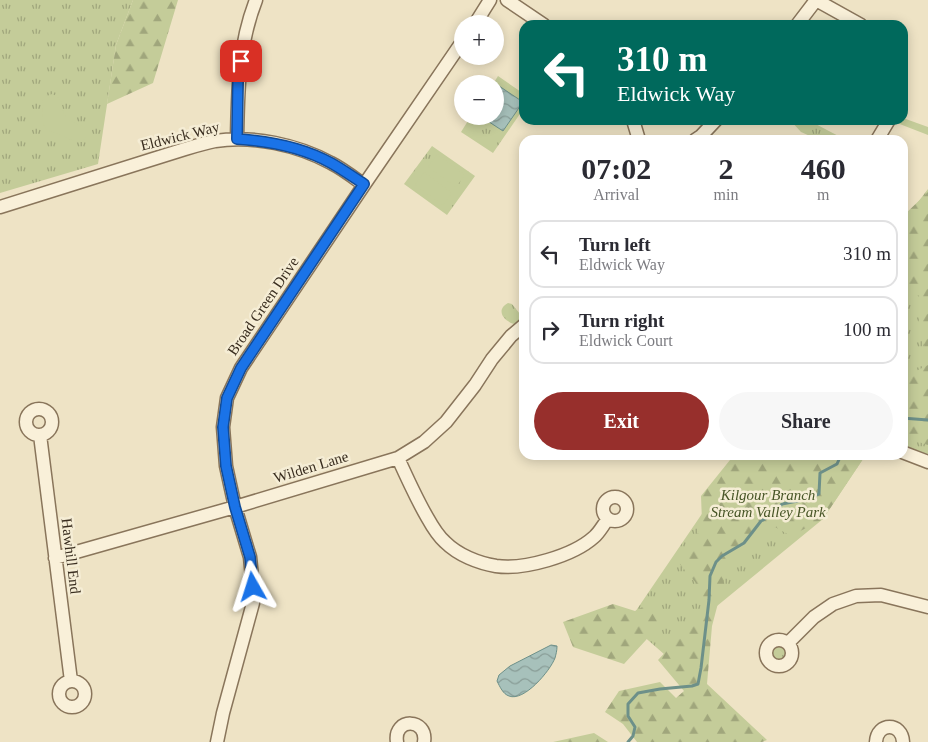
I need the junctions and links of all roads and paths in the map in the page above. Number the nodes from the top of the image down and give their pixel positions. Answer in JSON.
{"nodes":[{"id":1,"x":256,"y":0,"type":"edge"},
{"id":2,"x":490,"y":0,"type":"edge"},
{"id":3,"x":507,"y":0,"type":"edge"},
{"id":4,"x":816,"y":0,"type":"edge"},
{"id":5,"x":481,"y":15,"type":"edge"},
{"id":6,"x":537,"y":20,"type":"edge"},
{"id":7,"x":801,"y":20,"type":"edge"},
{"id":8,"x":852,"y":20,"type":"edge"},
{"id":9,"x":454,"y":54,"type":"edge"},
{"id":10,"x":711,"y":125,"type":"edge"},
{"id":11,"x":702,"y":135,"type":"edge"},
{"id":12,"x":237,"y":139,"type":"junction"},
{"id":13,"x":364,"y":184,"type":"junction"},
{"id":14,"x":0,"y":207,"type":"edge"},
{"id":15,"x":519,"y":329,"type":"edge"},
{"id":16,"x":40,"y":434,"type":"dead end"},
{"id":17,"x":908,"y":454,"type":"edge"},
{"id":18,"x":398,"y":458,"type":"junction"},
{"id":19,"x":928,"y":462,"type":"edge"},
{"id":20,"x":235,"y":507,"type":"junction"},
{"id":21,"x":608,"y":519,"type":"dead end"},
{"id":22,"x":55,"y":558,"type":"junction"},
{"id":23,"x":928,"y":607,"type":"edge"},
{"id":24,"x":788,"y":643,"type":"dead end"},
{"id":25,"x":71,"y":680,"type":"dead end"},
{"id":26,"x":217,"y":742,"type":"edge"},
{"id":27,"x":397,"y":742,"type":"edge"},
{"id":28,"x":424,"y":742,"type":"edge"},
{"id":29,"x":876,"y":742,"type":"edge"},
{"id":30,"x":903,"y":742,"type":"edge"}],
"edges":[{"from":1,"to":12,"type":"street"},
{"from":2,"to":5,"type":"street"},
{"from":3,"to":6,"type":"street"},
{"from":4,"to":7,"type":"street"},
{"from":4,"to":8,"type":"street"},
{"from":9,"to":13,"type":"street","name":"Broad Green Drive"},
{"from":10,"to":11,"type":"street"},
{"from":12,"to":13,"type":"street","name":"Eldwick Way"},
{"from":12,"to":14,"type":"street","name":"Eldwick Way"},
{"from":13,"to":20,"type":"street","name":"Broad Green Drive"},
{"from":15,"to":18,"type":"street","name":"Wilden Lane"},
{"from":16,"to":22,"type":"street","name":"Hawhill End"},
{"from":17,"to":19,"type":"street"},
{"from":18,"to":20,"type":"street","name":"Wilden Lane"},
{"from":18,"to":21,"type":"street"},
{"from":20,"to":22,"type":"street","name":"Wilden Lane"},
{"from":20,"to":26,"type":"street","name":"Broad Green Drive"},
{"from":22,"to":25,"type":"street","name":"Hawhill End"},
{"from":23,"to":24,"type":"street"},
{"from":27,"to":28,"type":"street"},
{"from":29,"to":30,"type":"street"}]}
